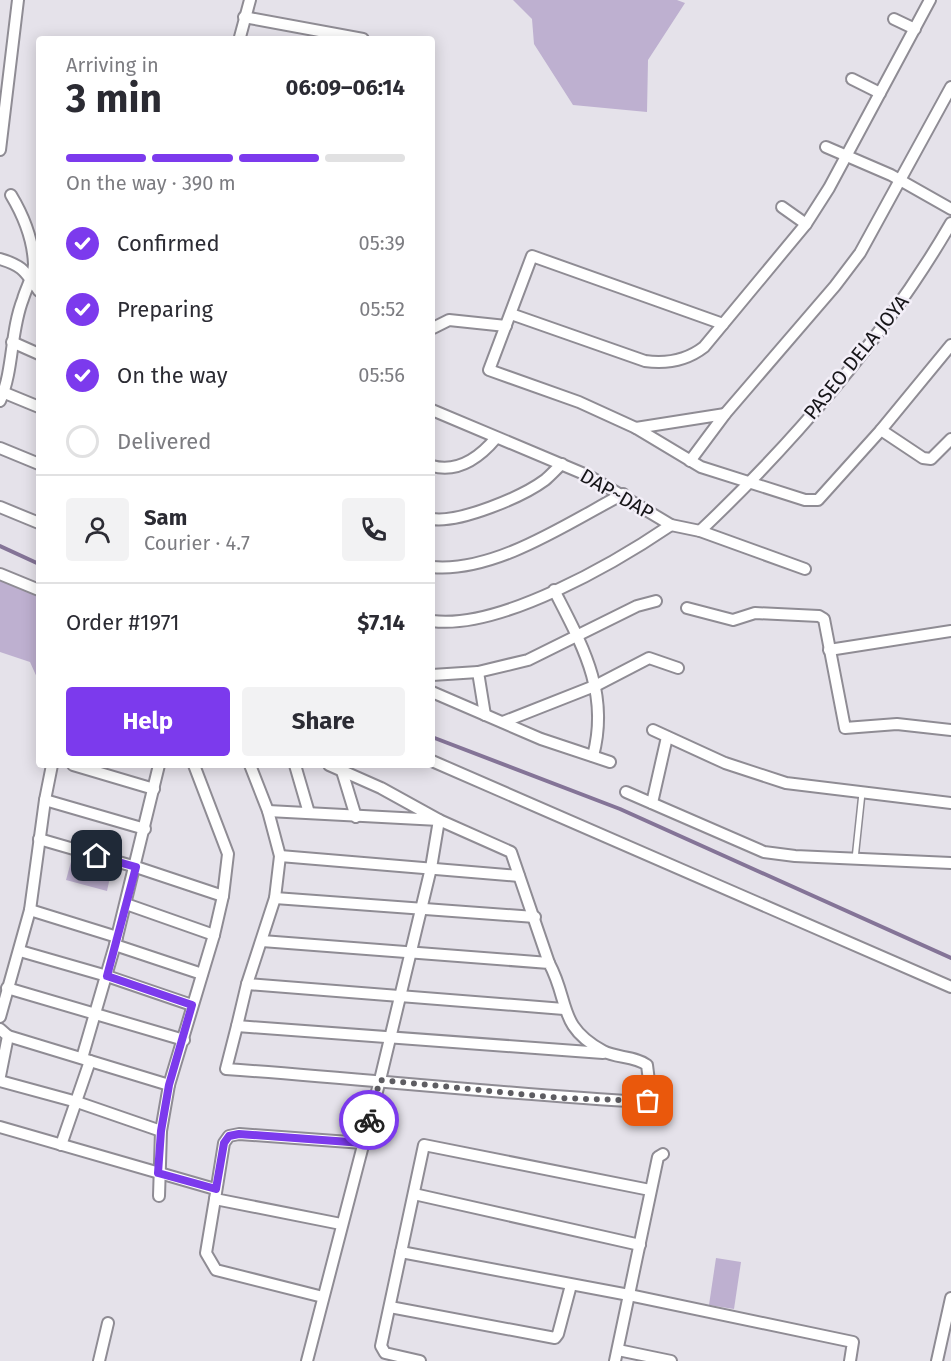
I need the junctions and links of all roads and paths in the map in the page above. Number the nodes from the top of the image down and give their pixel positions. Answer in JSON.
{"nodes":[{"id":1,"x":18,"y":0,"type":"edge"},
{"id":2,"x":250,"y":0,"type":"edge"},
{"id":3,"x":930,"y":0,"type":"edge"},
{"id":4,"x":244,"y":17,"type":"junction"},
{"id":5,"x":894,"y":19,"type":"dead end"},
{"id":6,"x":915,"y":29,"type":"junction"},
{"id":7,"x":240,"y":36,"type":"edge"},
{"id":8,"x":347,"y":36,"type":"edge"},
{"id":9,"x":5,"y":41,"type":"edge"},
{"id":10,"x":852,"y":79,"type":"dead end"},
{"id":11,"x":951,"y":87,"type":"edge"},
{"id":12,"x":3,"y":93,"type":"edge"},
{"id":13,"x":880,"y":93,"type":"junction"},
{"id":14,"x":0,"y":147,"type":"edge"},
{"id":15,"x":826,"y":147,"type":"dead end"},
{"id":16,"x":846,"y":157,"type":"junction"},
{"id":17,"x":902,"y":181,"type":"junction"},
{"id":18,"x":11,"y":195,"type":"dead end"},
{"id":19,"x":782,"y":207,"type":"dead end"},
{"id":20,"x":951,"y":209,"type":"edge"},
{"id":21,"x":951,"y":223,"type":"edge"},
{"id":22,"x":806,"y":224,"type":"junction"},
{"id":23,"x":0,"y":259,"type":"edge"},
{"id":24,"x":31,"y":279,"type":"junction"},
{"id":25,"x":36,"y":286,"type":"edge"},
{"id":26,"x":511,"y":314,"type":"junction"},
{"id":27,"x":723,"y":324,"type":"junction"},
{"id":28,"x":506,"y":326,"type":"junction"},
{"id":29,"x":435,"y":327,"type":"edge"},
{"id":30,"x":12,"y":342,"type":"junction"},
{"id":31,"x":951,"y":345,"type":"edge"},
{"id":32,"x":36,"y":353,"type":"edge"},
{"id":33,"x":1,"y":395,"type":"edge"},
{"id":34,"x":36,"y":406,"type":"edge"},
{"id":35,"x":435,"y":411,"type":"edge"},
{"id":36,"x":726,"y":414,"type":"junction"},
{"id":37,"x":636,"y":428,"type":"junction"},
{"id":38,"x":881,"y":430,"type":"junction"},
{"id":39,"x":496,"y":438,"type":"junction"},
{"id":40,"x":951,"y":439,"type":"edge"},
{"id":41,"x":0,"y":448,"type":"edge"},
{"id":42,"x":690,"y":461,"type":"junction"},
{"id":43,"x":36,"y":464,"type":"edge"},
{"id":44,"x":562,"y":464,"type":"junction"},
{"id":45,"x":435,"y":467,"type":"edge"},
{"id":46,"x":749,"y":483,"type":"junction"},
{"id":47,"x":622,"y":494,"type":"junction"},
{"id":48,"x":0,"y":507,"type":"edge"},
{"id":49,"x":36,"y":522,"type":"edge"},
{"id":50,"x":435,"y":522,"type":"edge"},
{"id":51,"x":670,"y":525,"type":"junction"},
{"id":52,"x":700,"y":531,"type":"junction"},
{"id":53,"x":435,"y":567,"type":"edge"},
{"id":54,"x":805,"y":569,"type":"dead end"},
{"id":55,"x":0,"y":574,"type":"edge"},
{"id":56,"x":36,"y":590,"type":"edge"},
{"id":57,"x":554,"y":590,"type":"junction"},
{"id":58,"x":656,"y":601,"type":"dead end"},
{"id":59,"x":687,"y":608,"type":"dead end"},
{"id":60,"x":435,"y":621,"type":"edge"},
{"id":61,"x":951,"y":631,"type":"edge"},
{"id":62,"x":578,"y":637,"type":"junction"},
{"id":63,"x":829,"y":650,"type":"junction"},
{"id":64,"x":678,"y":668,"type":"dead end"},
{"id":65,"x":478,"y":672,"type":"junction"},
{"id":66,"x":435,"y":675,"type":"edge"},
{"id":67,"x":597,"y":685,"type":"junction"},
{"id":68,"x":435,"y":693,"type":"edge"},
{"id":69,"x":485,"y":715,"type":"junction"},
{"id":70,"x":503,"y":722,"type":"junction"},
{"id":71,"x":653,"y":729,"type":"dead end"},
{"id":72,"x":951,"y":730,"type":"edge"},
{"id":73,"x":667,"y":737,"type":"junction"},
{"id":74,"x":593,"y":756,"type":"junction"},
{"id":75,"x":435,"y":762,"type":"edge"},
{"id":76,"x":610,"y":762,"type":"dead end"},
{"id":77,"x":51,"y":768,"type":"edge"},
{"id":78,"x":97,"y":768,"type":"edge"},
{"id":79,"x":158,"y":768,"type":"edge"},
{"id":80,"x":195,"y":768,"type":"edge"},
{"id":81,"x":250,"y":768,"type":"edge"},
{"id":82,"x":296,"y":768,"type":"edge"},
{"id":83,"x":336,"y":768,"type":"edge"},
{"id":84,"x":113,"y":770,"type":"edge"},
{"id":85,"x":342,"y":771,"type":"junction"},
{"id":86,"x":154,"y":789,"type":"junction"},
{"id":87,"x":626,"y":792,"type":"dead end"},
{"id":88,"x":862,"y":793,"type":"junction"},
{"id":89,"x":45,"y":800,"type":"junction"},
{"id":90,"x":652,"y":803,"type":"junction"},
{"id":91,"x":951,"y":803,"type":"edge"},
{"id":92,"x":268,"y":811,"type":"junction"},
{"id":93,"x":309,"y":813,"type":"junction"},
{"id":94,"x":356,"y":817,"type":"junction"},
{"id":95,"x":439,"y":820,"type":"junction"},
{"id":96,"x":145,"y":829,"type":"junction"},
{"id":97,"x":39,"y":839,"type":"junction"},
{"id":98,"x":280,"y":856,"type":"junction"},
{"id":99,"x":855,"y":859,"type":"junction"},
{"id":100,"x":951,"y":863,"type":"edge"},
{"id":101,"x":136,"y":867,"type":"junction"},
{"id":102,"x":431,"y":868,"type":"junction"},
{"id":103,"x":519,"y":876,"type":"junction"},
{"id":104,"x":223,"y":896,"type":"junction"},
{"id":105,"x":274,"y":898,"type":"junction"},
{"id":106,"x":126,"y":904,"type":"junction"},
{"id":107,"x":422,"y":908,"type":"junction"},
{"id":108,"x":30,"y":910,"type":"junction"},
{"id":109,"x":535,"y":917,"type":"junction"},
{"id":110,"x":214,"y":935,"type":"junction"},
{"id":111,"x":116,"y":941,"type":"junction"},
{"id":112,"x":262,"y":941,"type":"junction"},
{"id":113,"x":20,"y":951,"type":"junction"},
{"id":114,"x":411,"y":953,"type":"junction"},
{"id":115,"x":549,"y":963,"type":"junction"},
{"id":116,"x":202,"y":974,"type":"junction"},
{"id":117,"x":107,"y":976,"type":"junction"},
{"id":118,"x":247,"y":984,"type":"junction"},
{"id":119,"x":951,"y":987,"type":"edge"},
{"id":120,"x":7,"y":988,"type":"junction"},
{"id":121,"x":400,"y":994,"type":"junction"},
{"id":122,"x":192,"y":1005,"type":"junction"},
{"id":123,"x":564,"y":1009,"type":"junction"},
{"id":124,"x":96,"y":1014,"type":"junction"},
{"id":125,"x":0,"y":1017,"type":"edge"},
{"id":126,"x":237,"y":1026,"type":"junction"},
{"id":127,"x":4,"y":1033,"type":"edge"},
{"id":128,"x":390,"y":1038,"type":"junction"},
{"id":129,"x":184,"y":1040,"type":"junction"},
{"id":130,"x":607,"y":1053,"type":"junction"},
{"id":131,"x":86,"y":1059,"type":"junction"},
{"id":132,"x":0,"y":1076,"type":"edge"},
{"id":133,"x":380,"y":1080,"type":"junction"},
{"id":134,"x":0,"y":1081,"type":"edge"},
{"id":135,"x":169,"y":1085,"type":"junction"},
{"id":136,"x":77,"y":1102,"type":"junction"},
{"id":137,"x":0,"y":1127,"type":"edge"},
{"id":138,"x":161,"y":1131,"type":"junction"},
{"id":139,"x":363,"y":1143,"type":"junction"},
{"id":140,"x":62,"y":1145,"type":"junction"},
{"id":141,"x":663,"y":1154,"type":"dead end"},
{"id":142,"x":158,"y":1173,"type":"junction"},
{"id":143,"x":650,"y":1191,"type":"junction"},
{"id":144,"x":215,"y":1194,"type":"junction"},
{"id":145,"x":414,"y":1194,"type":"junction"},
{"id":146,"x":159,"y":1196,"type":"dead end"},
{"id":147,"x":341,"y":1224,"type":"junction"},
{"id":148,"x":640,"y":1245,"type":"junction"},
{"id":149,"x":401,"y":1252,"type":"junction"},
{"id":150,"x":572,"y":1285,"type":"junction"},
{"id":151,"x":629,"y":1295,"type":"junction"},
{"id":152,"x":322,"y":1297,"type":"junction"},
{"id":153,"x":951,"y":1298,"type":"edge"},
{"id":154,"x":390,"y":1307,"type":"junction"},
{"id":155,"x":108,"y":1323,"type":"dead end"},
{"id":156,"x":616,"y":1355,"type":"edge"},
{"id":157,"x":99,"y":1361,"type":"edge"},
{"id":158,"x":307,"y":1361,"type":"edge"},
{"id":159,"x":420,"y":1361,"type":"edge"},
{"id":160,"x":671,"y":1361,"type":"edge"},
{"id":161,"x":850,"y":1361,"type":"edge"},
{"id":162,"x":937,"y":1361,"type":"edge"}],
"edges":[{"from":1,"to":9,"type":"street"},
{"from":2,"to":4,"type":"street"},
{"from":3,"to":6,"type":"street"},
{"from":4,"to":7,"type":"street"},
{"from":4,"to":8,"type":"street"},
{"from":5,"to":6,"type":"street"},
{"from":6,"to":13,"type":"street"},
{"from":9,"to":12,"type":"street"},
{"from":10,"to":13,"type":"street"},
{"from":11,"to":17,"type":"street"},
{"from":12,"to":14,"type":"street"},
{"from":13,"to":16,"type":"street"},
{"from":15,"to":16,"type":"street"},
{"from":16,"to":17,"type":"street"},
{"from":16,"to":22,"type":"street"},
{"from":17,"to":20,"type":"street"},
{"from":17,"to":36,"type":"street"},
{"from":18,"to":24,"type":"street"},
{"from":19,"to":22,"type":"street"},
{"from":21,"to":46,"type":"street","name":"PASEO DELA JOYA"},
{"from":22,"to":27,"type":"street"},
{"from":23,"to":24,"type":"street"},
{"from":24,"to":25,"type":"street"},
{"from":24,"to":30,"type":"street"},
{"from":26,"to":27,"type":"street"},
{"from":26,"to":27,"type":"street"},
{"from":26,"to":28,"type":"street"},
{"from":28,"to":29,"type":"street"},
{"from":28,"to":37,"type":"street"},
{"from":30,"to":32,"type":"street"},
{"from":30,"to":33,"type":"street"},
{"from":31,"to":38,"type":"street"},
{"from":33,"to":34,"type":"street"},
{"from":35,"to":39,"type":"street","name":"DAP~DAP"},
{"from":36,"to":37,"type":"street"},
{"from":36,"to":42,"type":"street"},
{"from":37,"to":42,"type":"street"},
{"from":38,"to":40,"type":"street"},
{"from":38,"to":46,"type":"street"},
{"from":39,"to":44,"type":"street","name":"DAP~DAP"},
{"from":39,"to":45,"type":"street"},
{"from":41,"to":43,"type":"street"},
{"from":42,"to":46,"type":"street"},
{"from":44,"to":47,"type":"street","name":"DAP~DAP"},
{"from":44,"to":50,"type":"street"},
{"from":46,"to":52,"type":"street","name":"PASEO DELA JOYA"},
{"from":47,"to":51,"type":"street","name":"DAP~DAP"},
{"from":47,"to":53,"type":"street"},
{"from":48,"to":49,"type":"street"},
{"from":51,"to":52,"type":"street","name":"DAP~DAP"},
{"from":51,"to":57,"type":"street"},
{"from":52,"to":54,"type":"street","name":"DAP~DAP"},
{"from":55,"to":56,"type":"street"},
{"from":57,"to":60,"type":"street"},
{"from":57,"to":62,"type":"street"},
{"from":58,"to":62,"type":"street"},
{"from":59,"to":63,"type":"street"},
{"from":61,"to":63,"type":"street"},
{"from":62,"to":65,"type":"street"},
{"from":62,"to":67,"type":"street"},
{"from":63,"to":72,"type":"street"},
{"from":64,"to":67,"type":"street"},
{"from":65,"to":66,"type":"street"},
{"from":65,"to":69,"type":"street"},
{"from":67,"to":70,"type":"street"},
{"from":67,"to":74,"type":"street"},
{"from":68,"to":69,"type":"street"},
{"from":69,"to":70,"type":"street"},
{"from":70,"to":74,"type":"street"},
{"from":71,"to":73,"type":"street"},
{"from":73,"to":88,"type":"street"},
{"from":73,"to":90,"type":"street"},
{"from":74,"to":76,"type":"street"},
{"from":75,"to":119,"type":"street"},
{"from":77,"to":89,"type":"street"},
{"from":78,"to":84,"type":"street"},
{"from":79,"to":86,"type":"street"},
{"from":80,"to":104,"type":"street"},
{"from":81,"to":92,"type":"street"},
{"from":82,"to":93,"type":"street"},
{"from":83,"to":85,"type":"street"},
{"from":84,"to":86,"type":"street"},
{"from":85,"to":94,"type":"street"},
{"from":85,"to":95,"type":"street"},
{"from":86,"to":96,"type":"street"},
{"from":87,"to":90,"type":"street"},
{"from":88,"to":91,"type":"street"},
{"from":88,"to":99,"type":"lane"},
{"from":89,"to":96,"type":"street"},
{"from":89,"to":97,"type":"street"},
{"from":90,"to":99,"type":"street"},
{"from":92,"to":93,"type":"street"},
{"from":92,"to":98,"type":"street"},
{"from":93,"to":94,"type":"street"},
{"from":94,"to":95,"type":"street"},
{"from":95,"to":102,"type":"street"},
{"from":95,"to":103,"type":"street"},
{"from":96,"to":101,"type":"street"},
{"from":97,"to":101,"type":"street"},
{"from":97,"to":108,"type":"street"},
{"from":98,"to":102,"type":"street"},
{"from":98,"to":105,"type":"street"},
{"from":99,"to":100,"type":"street"},
{"from":101,"to":104,"type":"street"},
{"from":101,"to":106,"type":"street"},
{"from":102,"to":103,"type":"street"},
{"from":102,"to":107,"type":"street"},
{"from":103,"to":109,"type":"street"},
{"from":104,"to":110,"type":"street"},
{"from":105,"to":107,"type":"street"},
{"from":105,"to":112,"type":"street"},
{"from":106,"to":110,"type":"street"},
{"from":106,"to":111,"type":"street"},
{"from":107,"to":109,"type":"street"},
{"from":107,"to":114,"type":"street"},
{"from":108,"to":111,"type":"street"},
{"from":108,"to":113,"type":"street"},
{"from":109,"to":115,"type":"street"},
{"from":110,"to":116,"type":"street"},
{"from":111,"to":116,"type":"street"},
{"from":111,"to":117,"type":"street"},
{"from":112,"to":114,"type":"street"},
{"from":112,"to":118,"type":"street"},
{"from":113,"to":117,"type":"street"},
{"from":113,"to":120,"type":"street"},
{"from":114,"to":115,"type":"street"},
{"from":114,"to":121,"type":"street"},
{"from":115,"to":123,"type":"street"},
{"from":116,"to":122,"type":"street"},
{"from":117,"to":122,"type":"street"},
{"from":117,"to":124,"type":"street"},
{"from":118,"to":121,"type":"street"},
{"from":118,"to":126,"type":"street"},
{"from":120,"to":124,"type":"street"},
{"from":120,"to":125,"type":"street"},
{"from":121,"to":123,"type":"street"},
{"from":121,"to":128,"type":"street"},
{"from":122,"to":129,"type":"street"},
{"from":123,"to":130,"type":"street"},
{"from":124,"to":129,"type":"street"},
{"from":124,"to":131,"type":"street"},
{"from":126,"to":128,"type":"street"},
{"from":126,"to":133,"type":"street"},
{"from":127,"to":131,"type":"street"},
{"from":127,"to":132,"type":"street"},
{"from":128,"to":130,"type":"street"},
{"from":128,"to":133,"type":"street"},
{"from":129,"to":135,"type":"street"},
{"from":130,"to":133,"type":"street"},
{"from":131,"to":135,"type":"street"},
{"from":131,"to":136,"type":"street"},
{"from":133,"to":139,"type":"street"},
{"from":134,"to":136,"type":"street"},
{"from":135,"to":138,"type":"street"},
{"from":136,"to":138,"type":"street"},
{"from":136,"to":140,"type":"street"},
{"from":137,"to":140,"type":"street"},
{"from":138,"to":142,"type":"street"},
{"from":139,"to":144,"type":"street"},
{"from":139,"to":147,"type":"street"},
{"from":140,"to":142,"type":"street"},
{"from":141,"to":143,"type":"street"},
{"from":142,"to":144,"type":"street"},
{"from":142,"to":146,"type":"street"},
{"from":143,"to":145,"type":"street"},
{"from":143,"to":148,"type":"street"},
{"from":144,"to":147,"type":"street"},
{"from":144,"to":152,"type":"street"},
{"from":145,"to":148,"type":"street"},
{"from":145,"to":149,"type":"street"},
{"from":147,"to":152,"type":"street"},
{"from":148,"to":151,"type":"street"},
{"from":149,"to":150,"type":"street"},
{"from":149,"to":154,"type":"street"},
{"from":150,"to":151,"type":"street"},
{"from":150,"to":154,"type":"street"},
{"from":151,"to":156,"type":"street"},
{"from":151,"to":161,"type":"street"},
{"from":152,"to":158,"type":"street"},
{"from":153,"to":162,"type":"street"},
{"from":154,"to":159,"type":"street"},
{"from":155,"to":157,"type":"street"},
{"from":156,"to":160,"type":"street"}]}
